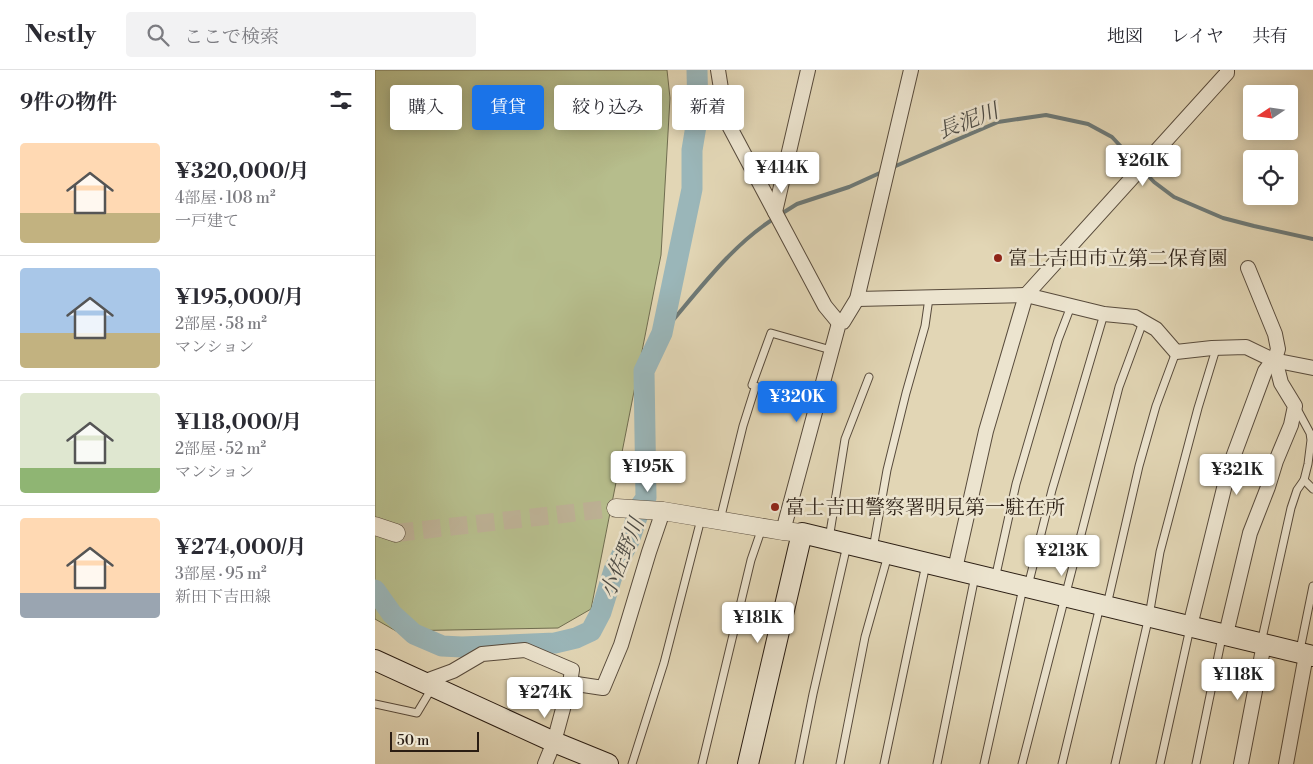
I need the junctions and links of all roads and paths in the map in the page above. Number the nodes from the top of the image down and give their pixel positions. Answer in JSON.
{"nodes":[{"id":1,"x":718,"y":70,"type":"edge"},
{"id":2,"x":808,"y":70,"type":"edge"},
{"id":3,"x":911,"y":70,"type":"edge"},
{"id":4,"x":1227,"y":70,"type":"edge"},
{"id":5,"x":775,"y":212,"type":"junction"},
{"id":6,"x":1248,"y":268,"type":"dead end"},
{"id":7,"x":1026,"y":296,"type":"junction"},
{"id":8,"x":929,"y":298,"type":"junction"},
{"id":9,"x":857,"y":299,"type":"junction"},
{"id":10,"x":1071,"y":306,"type":"junction"},
{"id":11,"x":1104,"y":314,"type":"junction"},
{"id":12,"x":1143,"y":322,"type":"junction"},
{"id":13,"x":839,"y":323,"type":"junction"},
{"id":14,"x":1216,"y":349,"type":"junction"},
{"id":15,"x":831,"y":350,"type":"junction"},
{"id":16,"x":1176,"y":352,"type":"junction"},
{"id":17,"x":1274,"y":359,"type":"junction"},
{"id":18,"x":1313,"y":368,"type":"edge"},
{"id":19,"x":869,"y":377,"type":"dead end"},
{"id":20,"x":756,"y":387,"type":"junction"},
{"id":21,"x":1295,"y":406,"type":"junction"},
{"id":22,"x":816,"y":408,"type":"junction"},
{"id":23,"x":1304,"y":480,"type":"junction"},
{"id":24,"x":1313,"y":489,"type":"edge"},
{"id":25,"x":623,"y":508,"type":"tunnel mouth"},
{"id":26,"x":663,"y":511,"type":"junction"},
{"id":27,"x":701,"y":517,"type":"junction"},
{"id":28,"x":720,"y":520,"type":"junction"},
{"id":29,"x":375,"y":526,"type":"edge"},
{"id":30,"x":762,"y":528,"type":"junction"},
{"id":31,"x":793,"y":532,"type":"junction"},
{"id":32,"x":396,"y":533,"type":"tunnel mouth"},
{"id":33,"x":838,"y":541,"type":"junction"},
{"id":34,"x":880,"y":552,"type":"junction"},
{"id":35,"x":926,"y":562,"type":"junction"},
{"id":36,"x":955,"y":569,"type":"junction"},
{"id":37,"x":975,"y":576,"type":"junction"},
{"id":38,"x":995,"y":579,"type":"junction"},
{"id":39,"x":1025,"y":586,"type":"junction"},
{"id":40,"x":1313,"y":586,"type":"edge"},
{"id":41,"x":1066,"y":596,"type":"junction"},
{"id":42,"x":1104,"y":605,"type":"junction"},
{"id":43,"x":1149,"y":616,"type":"junction"},
{"id":44,"x":1190,"y":626,"type":"junction"},
{"id":45,"x":1224,"y":634,"type":"junction"},
{"id":46,"x":1262,"y":644,"type":"junction"},
{"id":47,"x":1306,"y":655,"type":"edge"},
{"id":48,"x":375,"y":660,"type":"edge"},
{"id":49,"x":570,"y":683,"type":"junction"},
{"id":50,"x":428,"y":684,"type":"junction"},
{"id":51,"x":375,"y":704,"type":"edge"},
{"id":52,"x":554,"y":742,"type":"junction"},
{"id":53,"x":545,"y":764,"type":"edge"},
{"id":54,"x":608,"y":764,"type":"edge"},
{"id":55,"x":632,"y":764,"type":"edge"},
{"id":56,"x":702,"y":764,"type":"edge"},
{"id":57,"x":748,"y":764,"type":"edge"},
{"id":58,"x":799,"y":764,"type":"edge"},
{"id":59,"x":840,"y":764,"type":"edge"},
{"id":60,"x":884,"y":764,"type":"edge"},
{"id":61,"x":937,"y":764,"type":"edge"},
{"id":62,"x":984,"y":764,"type":"edge"},
{"id":63,"x":1022,"y":764,"type":"edge"},
{"id":64,"x":1062,"y":764,"type":"edge"},
{"id":65,"x":1115,"y":764,"type":"edge"},
{"id":66,"x":1159,"y":764,"type":"edge"},
{"id":67,"x":1197,"y":764,"type":"edge"},
{"id":68,"x":1241,"y":764,"type":"edge"},
{"id":69,"x":1286,"y":764,"type":"edge"}],
"edges":[{"from":1,"to":5,"type":"street"},
{"from":2,"to":5,"type":"street"},
{"from":3,"to":9,"type":"street"},
{"from":4,"to":7,"type":"street"},
{"from":5,"to":13,"type":"street"},
{"from":6,"to":17,"type":"street"},
{"from":7,"to":8,"type":"street"},
{"from":7,"to":10,"type":"street"},
{"from":7,"to":36,"type":"street"},
{"from":8,"to":9,"type":"street"},
{"from":8,"to":34,"type":"lane"},
{"from":9,"to":13,"type":"street"},
{"from":10,"to":11,"type":"street"},
{"from":10,"to":38,"type":"lane"},
{"from":11,"to":12,"type":"street"},
{"from":11,"to":39,"type":"lane"},
{"from":12,"to":16,"type":"street"},
{"from":12,"to":41,"type":"lane"},
{"from":13,"to":15,"type":"street"},
{"from":14,"to":16,"type":"street"},
{"from":14,"to":17,"type":"street"},
{"from":14,"to":43,"type":"lane"},
{"from":15,"to":20,"type":"lane"},
{"from":15,"to":22,"type":"street"},
{"from":16,"to":42,"type":"lane"},
{"from":17,"to":18,"type":"street"},
{"from":17,"to":21,"type":"street"},
{"from":17,"to":44,"type":"street"},
{"from":19,"to":33,"type":"lane"},
{"from":20,"to":22,"type":"lane"},
{"from":20,"to":28,"type":"lane"},
{"from":21,"to":23,"type":"lane"},
{"from":21,"to":45,"type":"street"},
{"from":22,"to":31,"type":"street"},
{"from":23,"to":24,"type":"lane"},
{"from":23,"to":46,"type":"lane"},
{"from":25,"to":26,"type":"street"},
{"from":26,"to":27,"type":"street"},
{"from":26,"to":49,"type":"street"},
{"from":27,"to":28,"type":"street"},
{"from":27,"to":55,"type":"lane"},
{"from":28,"to":30,"type":"street"},
{"from":29,"to":32,"type":"street"},
{"from":30,"to":31,"type":"street"},
{"from":30,"to":56,"type":"lane"},
{"from":31,"to":33,"type":"main road"},
{"from":31,"to":57,"type":"main road"},
{"from":33,"to":34,"type":"main road"},
{"from":33,"to":58,"type":"lane"},
{"from":34,"to":35,"type":"main road"},
{"from":34,"to":59,"type":"lane"},
{"from":35,"to":36,"type":"main road"},
{"from":35,"to":60,"type":"lane"},
{"from":36,"to":37,"type":"main road"},
{"from":37,"to":38,"type":"main road"},
{"from":37,"to":61,"type":"lane"},
{"from":38,"to":39,"type":"main road"},
{"from":39,"to":41,"type":"main road"},
{"from":39,"to":62,"type":"lane"},
{"from":40,"to":47,"type":"lane"},
{"from":41,"to":42,"type":"main road"},
{"from":41,"to":63,"type":"lane"},
{"from":42,"to":43,"type":"main road"},
{"from":42,"to":64,"type":"lane"},
{"from":43,"to":44,"type":"main road"},
{"from":43,"to":65,"type":"lane"},
{"from":44,"to":45,"type":"main road"},
{"from":44,"to":66,"type":"lane"},
{"from":45,"to":46,"type":"main road"},
{"from":45,"to":67,"type":"lane"},
{"from":46,"to":47,"type":"main road"},
{"from":46,"to":68,"type":"street"},
{"from":47,"to":69,"type":"street"},
{"from":48,"to":50,"type":"main road"},
{"from":49,"to":50,"type":"street"},
{"from":49,"to":52,"type":"street"},
{"from":50,"to":51,"type":"lane"},
{"from":50,"to":52,"type":"main road"},
{"from":52,"to":53,"type":"street"},
{"from":52,"to":54,"type":"main road"}]}
